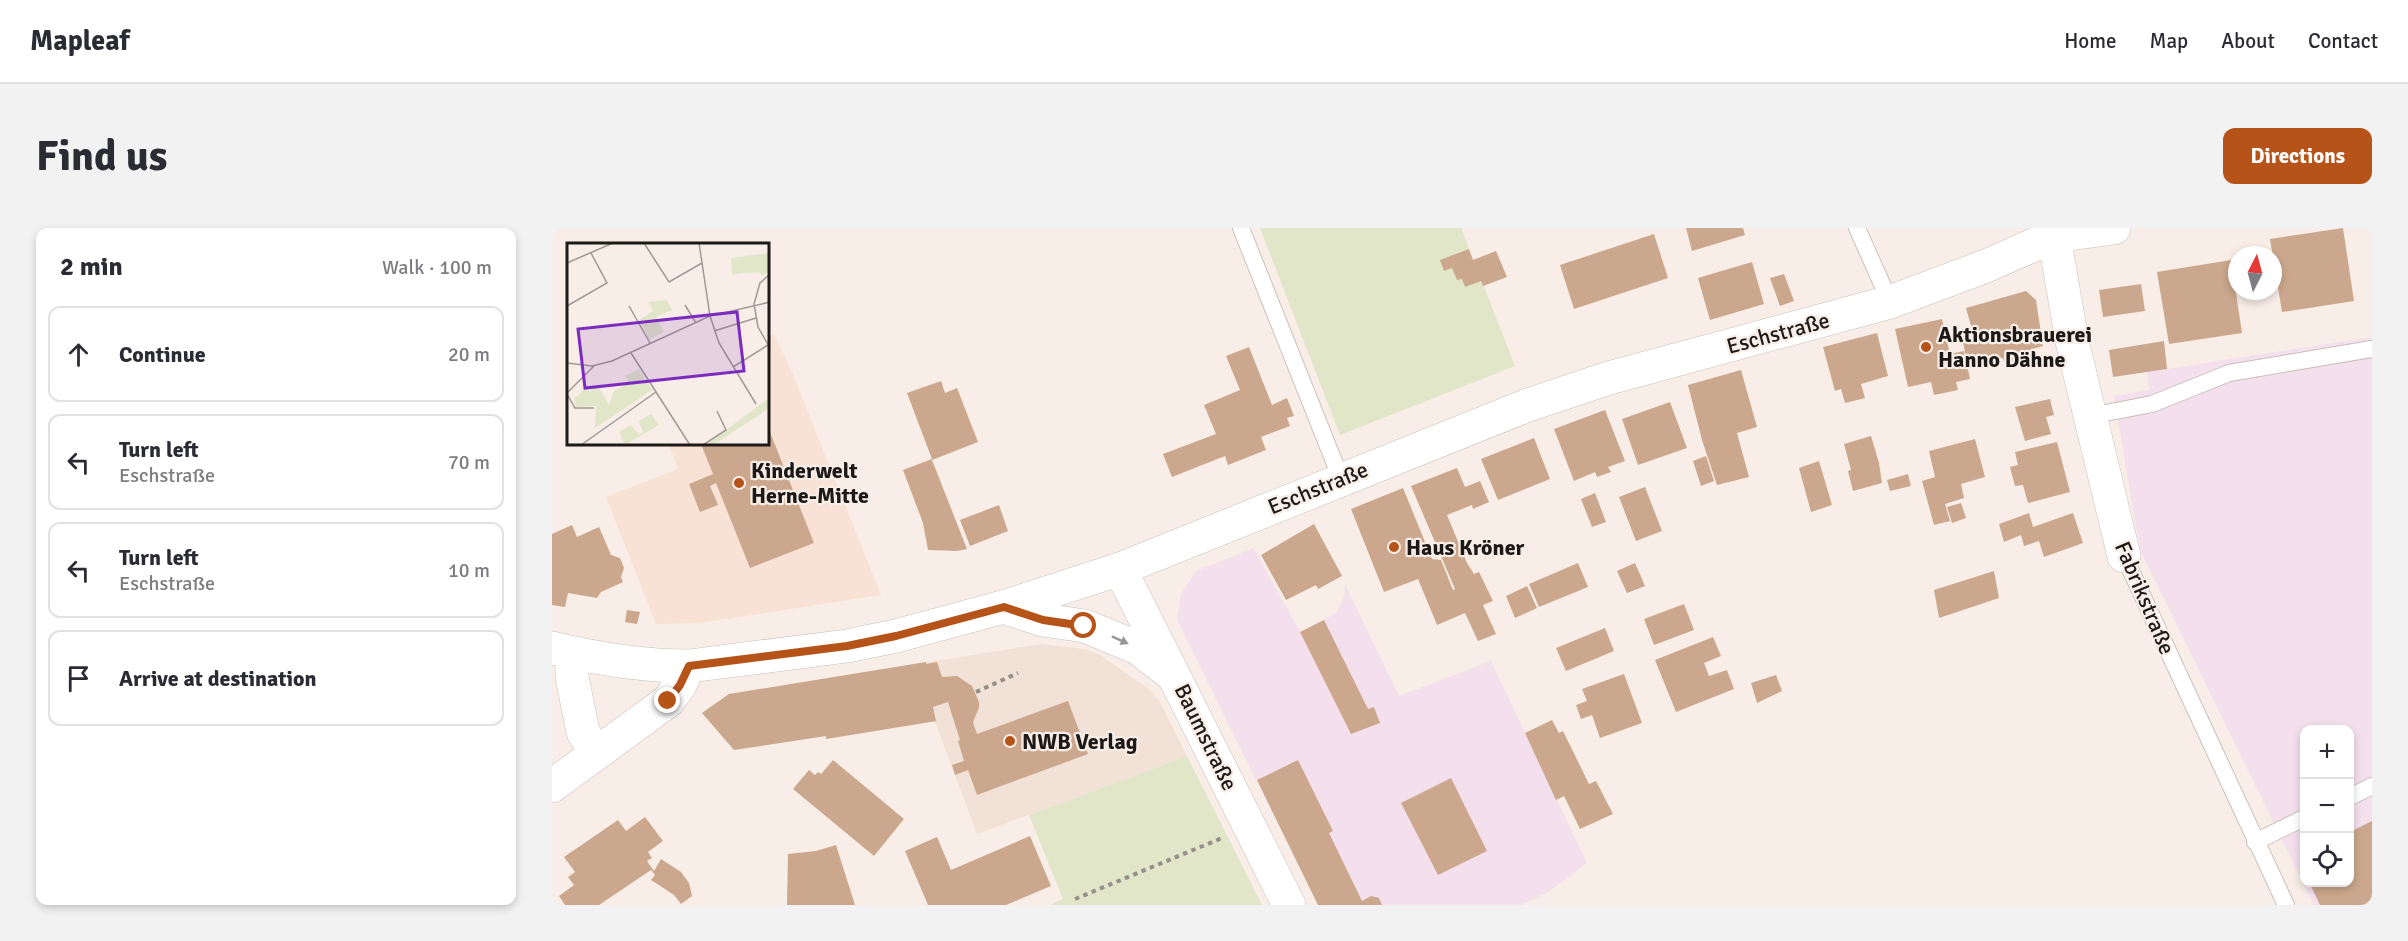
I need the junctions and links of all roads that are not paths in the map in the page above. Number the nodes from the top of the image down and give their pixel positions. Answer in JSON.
{"nodes":[{"id":1,"x":1241,"y":228,"type":"edge"},
{"id":2,"x":1857,"y":228,"type":"edge"},
{"id":3,"x":2114,"y":228,"type":"edge"},
{"id":4,"x":2054,"y":232,"type":"edge"},
{"id":5,"x":1890,"y":302,"type":"junction"},
{"id":6,"x":2372,"y":349,"type":"edge"},
{"id":7,"x":2091,"y":416,"type":"junction"},
{"id":8,"x":1341,"y":479,"type":"junction"},
{"id":9,"x":2124,"y":556,"type":"joint"},
{"id":10,"x":1120,"y":569,"type":"junction"},
{"id":11,"x":1004,"y":607,"type":"junction"},
{"id":12,"x":562,"y":651,"type":"edge"},
{"id":13,"x":689,"y":666,"type":"junction"},
{"id":14,"x":1177,"y":677,"type":"junction"},
{"id":15,"x":596,"y":753,"type":"junction"},
{"id":16,"x":552,"y":786,"type":"edge"},
{"id":17,"x":2372,"y":786,"type":"edge"},
{"id":18,"x":2354,"y":795,"type":"edge"},
{"id":19,"x":2300,"y":820,"type":"edge"},
{"id":20,"x":2255,"y":842,"type":"junction"},
{"id":21,"x":1290,"y":905,"type":"edge"},
{"id":22,"x":2286,"y":905,"type":"edge"}],
"edges":[{"from":1,"to":8,"type":"lane"},
{"from":2,"to":5,"type":"lane"},
{"from":3,"to":4,"type":"street","name":"Eschstraße"},
{"from":4,"to":5,"type":"street","name":"Eschstraße"},
{"from":4,"to":7,"type":"street","name":"Fabrikstraße"},
{"from":5,"to":8,"type":"street","name":"Eschstraße"},
{"from":6,"to":7,"type":"lane"},
{"from":7,"to":9,"type":"street","name":"Fabrikstraße"},
{"from":8,"to":10,"type":"street","name":"Eschstraße"},
{"from":9,"to":20,"type":"lane","name":"Fabrikstraße"},
{"from":10,"to":11,"type":"street","name":"Eschstraße"},
{"from":10,"to":14,"type":"street","name":"Baumstraße"},
{"from":11,"to":13,"type":"street","name":"Eschstraße"},
{"from":11,"to":14,"type":"street","one_way":true},
{"from":12,"to":13,"type":"street","name":"Eschstraße"},
{"from":12,"to":15,"type":"street"},
{"from":13,"to":15,"type":"street"},
{"from":14,"to":21,"type":"street","name":"Baumstraße"},
{"from":15,"to":16,"type":"street"},
{"from":17,"to":18,"type":"lane"},
{"from":19,"to":20,"type":"lane"},
{"from":20,"to":22,"type":"lane","name":"Fabrikstraße"}]}
